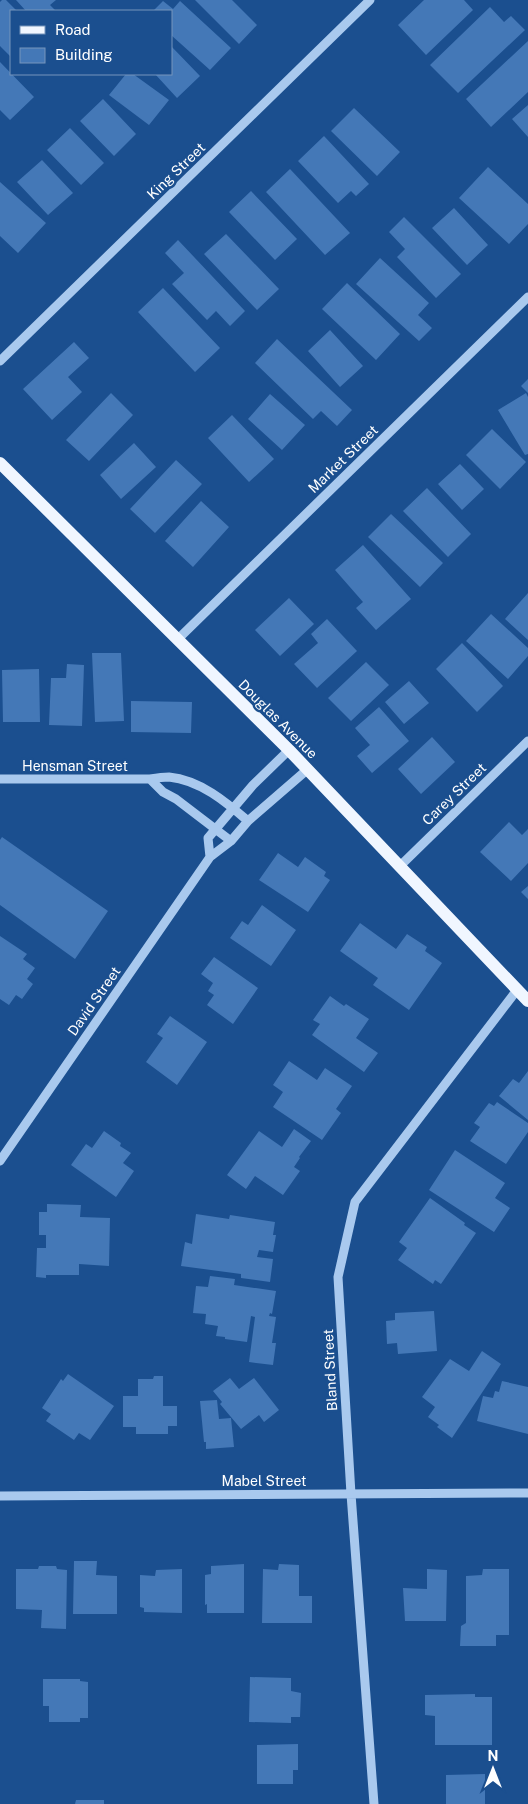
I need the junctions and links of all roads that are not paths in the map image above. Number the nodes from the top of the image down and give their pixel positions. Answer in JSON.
{"nodes":[{"id":1,"x":370,"y":0,"type":"edge"},
{"id":2,"x":528,"y":297,"type":"edge"},
{"id":3,"x":0,"y":361,"type":"edge"},
{"id":4,"x":0,"y":463,"type":"edge"},
{"id":5,"x":177,"y":640,"type":"junction"},
{"id":6,"x":528,"y":741,"type":"edge"},
{"id":7,"x":289,"y":750,"type":"junction"},
{"id":8,"x":308,"y":769,"type":"junction"},
{"id":9,"x":150,"y":779,"type":"junction"},
{"id":10,"x":0,"y":780,"type":"edge"},
{"id":11,"x":233,"y":808,"type":"junction"},
{"id":12,"x":248,"y":821,"type":"junction"},
{"id":13,"x":215,"y":829,"type":"junction"},
{"id":14,"x":232,"y":841,"type":"junction"},
{"id":15,"x":210,"y":857,"type":"junction"},
{"id":16,"x":400,"y":866,"type":"junction"},
{"id":17,"x":516,"y":990,"type":"junction"},
{"id":18,"x":528,"y":1001,"type":"edge"},
{"id":19,"x":0,"y":1161,"type":"edge"},
{"id":20,"x":351,"y":1494,"type":"junction"},
{"id":21,"x":528,"y":1494,"type":"edge"},
{"id":22,"x":0,"y":1496,"type":"edge"},
{"id":23,"x":374,"y":1804,"type":"edge"}],
"edges":[{"from":1,"to":3,"type":"street","name":"King Street"},
{"from":2,"to":5,"type":"street","name":"Market Street"},
{"from":4,"to":5,"type":"main road","name":"Douglas Avenue"},
{"from":5,"to":7,"type":"main road","name":"Douglas Avenue"},
{"from":6,"to":16,"type":"street","name":"Carey Street"},
{"from":7,"to":8,"type":"main road","name":"Douglas Avenue"},
{"from":7,"to":11,"type":"street"},
{"from":8,"to":12,"type":"street","name":"David Street"},
{"from":8,"to":16,"type":"main road","name":"Douglas Avenue"},
{"from":9,"to":10,"type":"street","name":"Hensman Street"},
{"from":9,"to":11,"type":"street","name":"Hensman Street"},
{"from":9,"to":13,"type":"street"},
{"from":11,"to":12,"type":"street","name":"Hensman Street"},
{"from":11,"to":13,"type":"street"},
{"from":12,"to":14,"type":"street","name":"David Street"},
{"from":13,"to":14,"type":"street"},
{"from":13,"to":15,"type":"street"},
{"from":14,"to":15,"type":"street","name":"David Street"},
{"from":15,"to":19,"type":"street","name":"David Street"},
{"from":16,"to":17,"type":"main road","name":"Douglas Avenue"},
{"from":17,"to":18,"type":"main road","name":"Douglas Avenue"},
{"from":17,"to":20,"type":"street","name":"Bland Street"},
{"from":20,"to":21,"type":"street","name":"Mabel Street"},
{"from":20,"to":22,"type":"street","name":"Mabel Street"},
{"from":20,"to":23,"type":"street","name":"Bland Street"}]}
